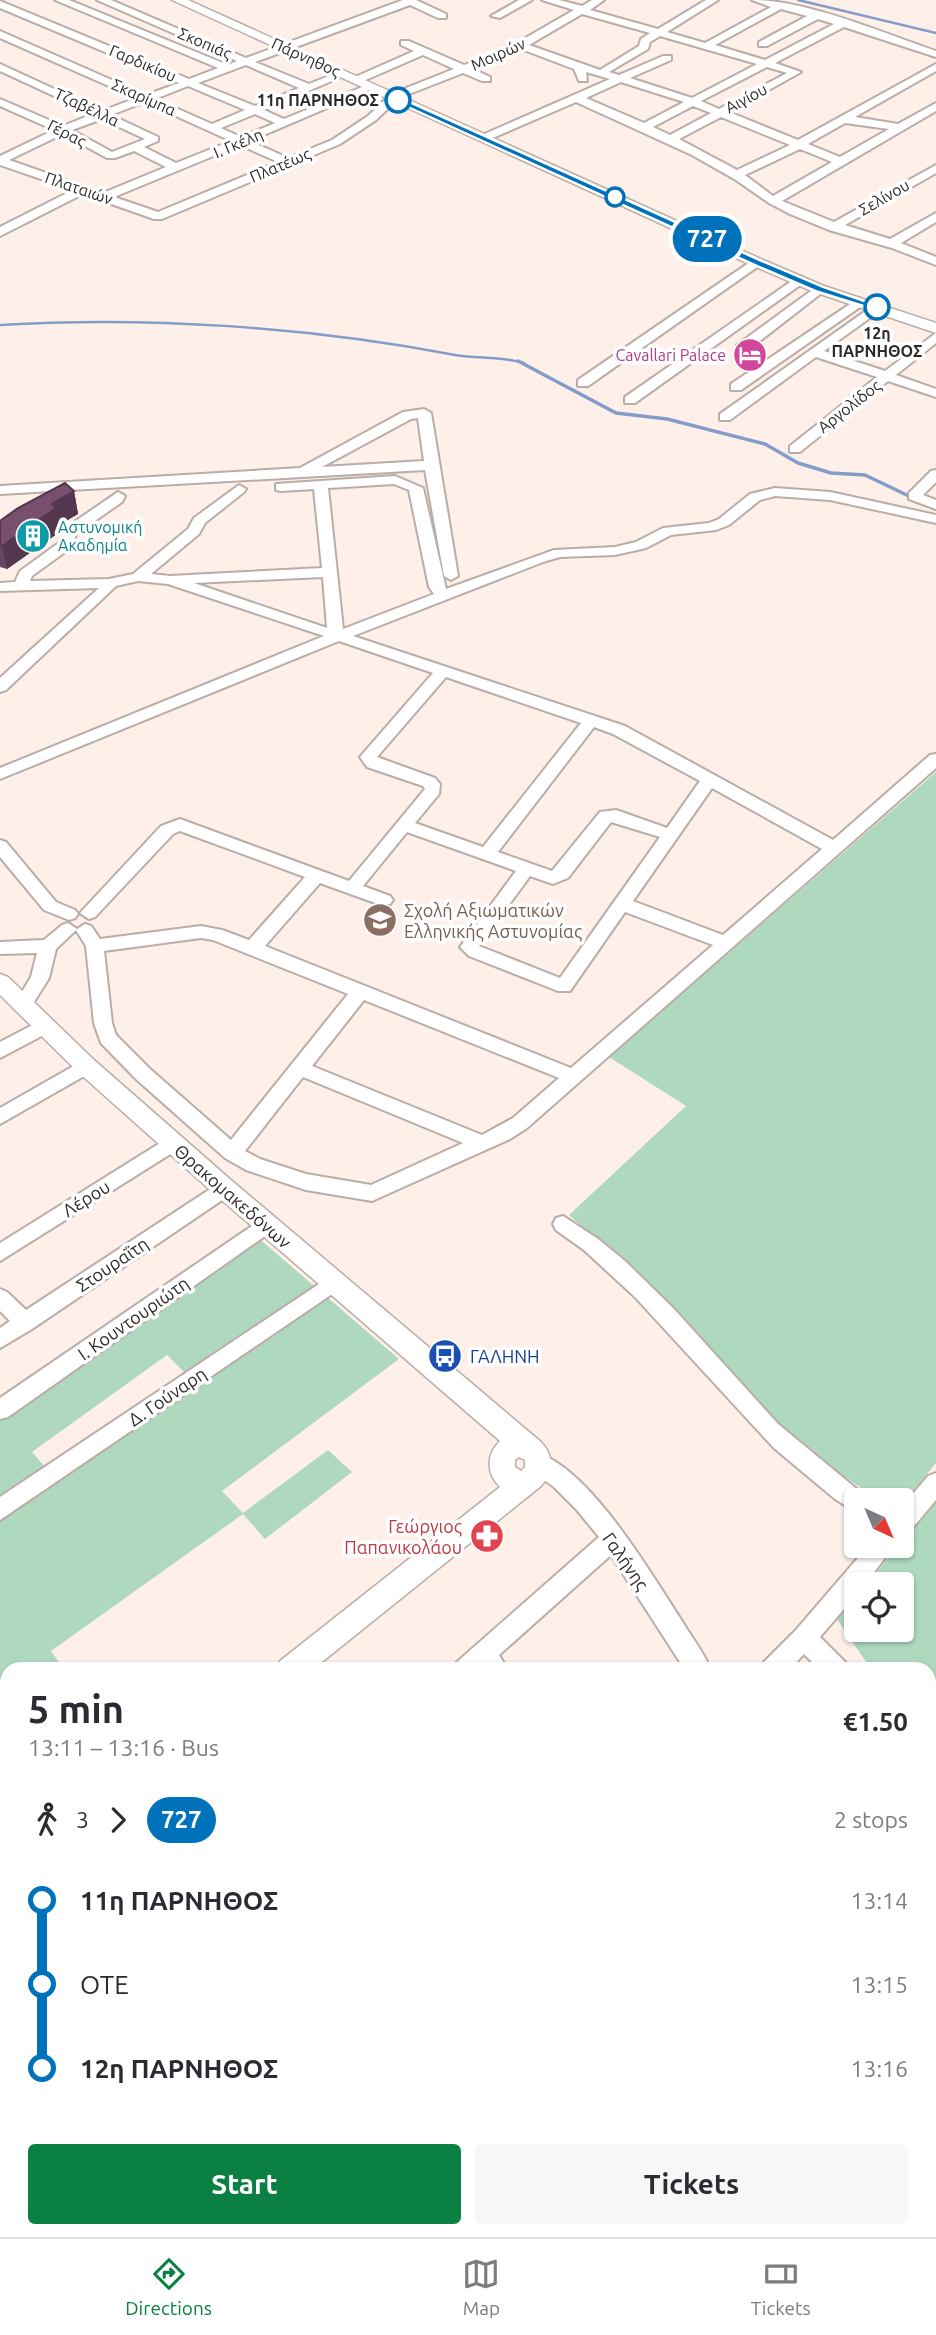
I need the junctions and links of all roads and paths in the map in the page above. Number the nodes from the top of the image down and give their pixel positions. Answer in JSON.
{"nodes":[{"id":1,"x":60,"y":0,"type":"edge"},
{"id":2,"x":102,"y":0,"type":"edge"},
{"id":3,"x":178,"y":0,"type":"edge"},
{"id":4,"x":527,"y":0,"type":"edge"},
{"id":5,"x":547,"y":0,"type":"edge"},
{"id":6,"x":599,"y":0,"type":"edge"},
{"id":7,"x":713,"y":0,"type":"edge"},
{"id":8,"x":757,"y":0,"type":"edge"},
{"id":9,"x":0,"y":4,"type":"edge"},
{"id":10,"x":780,"y":6,"type":"junction"},
{"id":11,"x":81,"y":8,"type":"junction"},
{"id":12,"x":581,"y":10,"type":"junction"},
{"id":13,"x":69,"y":13,"type":"dead end"},
{"id":14,"x":817,"y":15,"type":"junction"},
{"id":15,"x":442,"y":16,"type":"dead end"},
{"id":16,"x":496,"y":16,"type":"dead end"},
{"id":17,"x":57,"y":18,"type":"dead end"},
{"id":18,"x":45,"y":22,"type":"junction"},
{"id":19,"x":842,"y":24,"type":"junction"},
{"id":20,"x":32,"y":27,"type":"dead end"},
{"id":21,"x":19,"y":32,"type":"dead end"},
{"id":22,"x":659,"y":32,"type":"junction"},
{"id":23,"x":2,"y":37,"type":"edge"},
{"id":24,"x":405,"y":43,"type":"dead end"},
{"id":25,"x":763,"y":44,"type":"dead end"},
{"id":26,"x":520,"y":45,"type":"junction"},
{"id":27,"x":706,"y":46,"type":"junction"},
{"id":28,"x":285,"y":47,"type":"junction"},
{"id":29,"x":423,"y":51,"type":"junction"},
{"id":30,"x":936,"y":54,"type":"edge"},
{"id":31,"x":667,"y":58,"type":"dead end"},
{"id":32,"x":247,"y":61,"type":"junction"},
{"id":33,"x":768,"y":62,"type":"junction"},
{"id":34,"x":0,"y":66,"type":"edge"},
{"id":35,"x":579,"y":67,"type":"junction"},
{"id":36,"x":936,"y":67,"type":"edge"},
{"id":37,"x":227,"y":68,"type":"junction"},
{"id":38,"x":463,"y":69,"type":"junction"},
{"id":39,"x":605,"y":70,"type":"dead end"},
{"id":40,"x":343,"y":74,"type":"junction"},
{"id":41,"x":616,"y":78,"type":"junction"},
{"id":42,"x":486,"y":79,"type":"dead end"},
{"id":43,"x":357,"y":80,"type":"junction"},
{"id":44,"x":188,"y":82,"type":"junction"},
{"id":45,"x":371,"y":87,"type":"junction"},
{"id":46,"x":308,"y":88,"type":"junction"},
{"id":47,"x":588,"y":90,"type":"junction"},
{"id":48,"x":148,"y":97,"type":"junction"},
{"id":49,"x":392,"y":97,"type":"junction"},
{"id":50,"x":575,"y":97,"type":"junction"},
{"id":51,"x":0,"y":102,"type":"edge"},
{"id":52,"x":691,"y":103,"type":"junction"},
{"id":53,"x":936,"y":106,"type":"edge"},
{"id":54,"x":254,"y":110,"type":"junction"},
{"id":55,"x":718,"y":113,"type":"junction"},
{"id":56,"x":104,"y":114,"type":"junction"},
{"id":57,"x":842,"y":119,"type":"junction"},
{"id":58,"x":285,"y":123,"type":"junction"},
{"id":59,"x":646,"y":126,"type":"junction"},
{"id":60,"x":898,"y":127,"type":"junction"},
{"id":61,"x":212,"y":128,"type":"junction"},
{"id":62,"x":63,"y":130,"type":"junction"},
{"id":63,"x":484,"y":138,"type":"junction"},
{"id":64,"x":671,"y":139,"type":"junction"},
{"id":65,"x":242,"y":141,"type":"junction"},
{"id":66,"x":799,"y":143,"type":"junction"},
{"id":67,"x":135,"y":147,"type":"junction"},
{"id":68,"x":0,"y":160,"type":"edge"},
{"id":69,"x":840,"y":161,"type":"junction"},
{"id":70,"x":288,"y":162,"type":"junction"},
{"id":71,"x":176,"y":168,"type":"junction"},
{"id":72,"x":936,"y":168,"type":"edge"},
{"id":73,"x":736,"y":174,"type":"junction"},
{"id":74,"x":82,"y":190,"type":"junction"},
{"id":75,"x":104,"y":197,"type":"junction"},
{"id":76,"x":773,"y":201,"type":"junction"},
{"id":77,"x":158,"y":216,"type":"joint"},
{"id":78,"x":936,"y":217,"type":"edge"},
{"id":79,"x":832,"y":227,"type":"junction"},
{"id":80,"x":0,"y":232,"type":"edge"},
{"id":81,"x":890,"y":244,"type":"junction"},
{"id":82,"x":936,"y":261,"type":"edge"},
{"id":83,"x":756,"y":262,"type":"junction"},
{"id":84,"x":799,"y":281,"type":"junction"},
{"id":85,"x":820,"y":289,"type":"junction"},
{"id":86,"x":859,"y":302,"type":"junction"},
{"id":87,"x":877,"y":307,"type":"junction"},
{"id":88,"x":936,"y":328,"type":"edge"},
{"id":89,"x":936,"y":337,"type":"edge"},
{"id":90,"x":742,"y":348,"type":"dead end"},
{"id":91,"x":817,"y":353,"type":"junction"},
{"id":92,"x":889,"y":375,"type":"junction"},
{"id":93,"x":936,"y":376,"type":"edge"},
{"id":94,"x":583,"y":383,"type":"dead end"},
{"id":95,"x":736,"y":387,"type":"dead end"},
{"id":96,"x":922,"y":388,"type":"junction"},
{"id":97,"x":936,"y":393,"type":"edge"},
{"id":98,"x":630,"y":400,"type":"dead end"},
{"id":99,"x":725,"y":417,"type":"dead end"},
{"id":100,"x":795,"y":449,"type":"dead end"},
{"id":101,"x":431,"y":465,"type":"junction"},
{"id":102,"x":302,"y":472,"type":"junction"},
{"id":103,"x":936,"y":474,"type":"edge"},
{"id":104,"x":321,"y":485,"type":"junction"},
{"id":105,"x":239,"y":489,"type":"junction"},
{"id":106,"x":0,"y":490,"type":"edge"},
{"id":107,"x":118,"y":496,"type":"junction"},
{"id":108,"x":914,"y":496,"type":"joint"},
{"id":109,"x":0,"y":501,"type":"edge"},
{"id":110,"x":936,"y":505,"type":"edge"},
{"id":111,"x":936,"y":519,"type":"edge"},
{"id":112,"x":330,"y":572,"type":"junction"},
{"id":113,"x":451,"y":576,"type":"dead end"},
{"id":114,"x":138,"y":577,"type":"junction"},
{"id":115,"x":238,"y":577,"type":"junction"},
{"id":116,"x":170,"y":580,"type":"junction"},
{"id":117,"x":109,"y":583,"type":"junction"},
{"id":118,"x":22,"y":585,"type":"junction"},
{"id":119,"x":0,"y":587,"type":"edge"},
{"id":120,"x":442,"y":595,"type":"junction"},
{"id":121,"x":219,"y":597,"type":"junction"},
{"id":122,"x":336,"y":637,"type":"junction"},
{"id":123,"x":443,"y":671,"type":"junction"},
{"id":124,"x":0,"y":687,"type":"edge"},
{"id":125,"x":591,"y":720,"type":"junction"},
{"id":126,"x":936,"y":759,"type":"edge"},
{"id":127,"x":0,"y":774,"type":"edge"},
{"id":128,"x":709,"y":780,"type":"junction"},
{"id":129,"x":404,"y":825,"type":"junction"},
{"id":130,"x":670,"y":835,"type":"junction"},
{"id":131,"x":0,"y":846,"type":"edge"},
{"id":132,"x":832,"y":847,"type":"junction"},
{"id":133,"x":486,"y":855,"type":"junction"},
{"id":134,"x":526,"y":870,"type":"junction"},
{"id":135,"x":317,"y":875,"type":"junction"},
{"id":136,"x":352,"y":888,"type":"junction"},
{"id":137,"x":384,"y":900,"type":"dead end"},
{"id":138,"x":622,"y":904,"type":"junction"},
{"id":139,"x":78,"y":922,"type":"junction"},
{"id":140,"x":724,"y":942,"type":"junction"},
{"id":141,"x":48,"y":946,"type":"junction"},
{"id":142,"x":95,"y":946,"type":"junction"},
{"id":143,"x":0,"y":948,"type":"edge"},
{"id":144,"x":252,"y":948,"type":"junction"},
{"id":145,"x":0,"y":982,"type":"edge"},
{"id":146,"x":360,"y":992,"type":"junction"},
{"id":147,"x":23,"y":1005,"type":"junction"},
{"id":148,"x":44,"y":1026,"type":"junction"},
{"id":149,"x":0,"y":1051,"type":"edge"},
{"id":150,"x":86,"y":1066,"type":"junction"},
{"id":151,"x":301,"y":1069,"type":"junction"},
{"id":152,"x":572,"y":1076,"type":"junction"},
{"id":153,"x":0,"y":1117,"type":"edge"},
{"id":154,"x":173,"y":1143,"type":"junction"},
{"id":155,"x":482,"y":1143,"type":"junction"},
{"id":156,"x":232,"y":1153,"type":"junction"},
{"id":157,"x":224,"y":1188,"type":"junction"},
{"id":158,"x":563,"y":1224,"type":"dead end"},
{"id":159,"x":265,"y":1225,"type":"junction"},
{"id":160,"x":0,"y":1253,"type":"edge"},
{"id":161,"x":334,"y":1282,"type":"junction"},
{"id":162,"x":0,"y":1298,"type":"edge"},
{"id":163,"x":25,"y":1323,"type":"junction"},
{"id":164,"x":0,"y":1339,"type":"edge"},
{"id":165,"x":473,"y":1403,"type":"junction"},
{"id":166,"x":0,"y":1410,"type":"edge"},
{"id":167,"x":533,"y":1463,"type":"junction"},
{"id":168,"x":503,"y":1465,"type":"junction"},
{"id":169,"x":936,"y":1483,"type":"edge"},
{"id":170,"x":844,"y":1492,"type":"edge"},
{"id":171,"x":914,"y":1509,"type":"edge"},
{"id":172,"x":0,"y":1510,"type":"edge"},
{"id":173,"x":486,"y":1514,"type":"junction"},
{"id":174,"x":612,"y":1540,"type":"junction"},
{"id":175,"x":873,"y":1558,"type":"edge"},
{"id":176,"x":804,"y":1639,"type":"junction"},
{"id":177,"x":300,"y":1662,"type":"edge"},
{"id":178,"x":490,"y":1662,"type":"edge"},
{"id":179,"x":694,"y":1662,"type":"edge"},
{"id":180,"x":780,"y":1662,"type":"edge"},
{"id":181,"x":828,"y":1662,"type":"edge"}],
"edges":[{"from":1,"to":11,"type":"street"},
{"from":2,"to":11,"type":"street"},
{"from":2,"to":32,"type":"street","name":"Σκοπιάς"},
{"from":3,"to":28,"type":"main road","name":"Πάρνηθος"},
{"from":4,"to":16,"type":"street"},
{"from":5,"to":12,"type":"street"},
{"from":6,"to":12,"type":"street","name":"Μοιρών"},
{"from":7,"to":22,"type":"street"},
{"from":8,"to":10,"type":"street"},
{"from":9,"to":18,"type":"street","name":"Γαρδικίου"},
{"from":10,"to":14,"type":"street"},
{"from":10,"to":27,"type":"street"},
{"from":11,"to":13,"type":"street"},
{"from":11,"to":37,"type":"street"},
{"from":12,"to":22,"type":"street"},
{"from":12,"to":26,"type":"street","name":"Μοιρών"},
{"from":14,"to":19,"type":"street"},
{"from":14,"to":25,"type":"street"},
{"from":15,"to":28,"type":"street"},
{"from":17,"to":18,"type":"street"},
{"from":18,"to":20,"type":"street"},
{"from":18,"to":44,"type":"street","name":"Γαρδικίου"},
{"from":19,"to":30,"type":"street"},
{"from":19,"to":33,"type":"street","name":"Αιγίου"},
{"from":21,"to":23,"type":"street"},
{"from":22,"to":27,"type":"street"},
{"from":22,"to":39,"type":"street"},
{"from":23,"to":48,"type":"street","name":"Σκαρίμπα"},
{"from":24,"to":29,"type":"street"},
{"from":26,"to":35,"type":"street"},
{"from":26,"to":38,"type":"street","name":"Μοιρών"},
{"from":27,"to":33,"type":"street"},
{"from":28,"to":32,"type":"street"},
{"from":28,"to":40,"type":"main road","name":"Πάρνηθος"},
{"from":29,"to":38,"type":"street"},
{"from":29,"to":43,"type":"street"},
{"from":31,"to":41,"type":"street"},
{"from":32,"to":37,"type":"street"},
{"from":32,"to":46,"type":"street","name":"Σκοπιάς"},
{"from":33,"to":52,"type":"street","name":"Αιγίου"},
{"from":33,"to":55,"type":"street","name":"Αιγίου"},
{"from":34,"to":56,"type":"street","name":"Τζαβέλλα"},
{"from":35,"to":41,"type":"street"},
{"from":35,"to":47,"type":"street"},
{"from":36,"to":57,"type":"street"},
{"from":37,"to":44,"type":"street"},
{"from":38,"to":42,"type":"street"},
{"from":38,"to":49,"type":"street","name":"Μοιρών"},
{"from":40,"to":43,"type":"main road","name":"Πάρνηθος"},
{"from":40,"to":46,"type":"street"},
{"from":41,"to":47,"type":"street"},
{"from":41,"to":52,"type":"street"},
{"from":43,"to":45,"type":"main road","name":"Πάρνηθος"},
{"from":44,"to":48,"type":"street"},
{"from":44,"to":54,"type":"street","name":"Γαρδικίου"},
{"from":45,"to":49,"type":"main road","name":"Πάρνηθος"},
{"from":45,"to":58,"type":"street","name":"Ι. Γκέλη"},
{"from":46,"to":54,"type":"street"},
{"from":47,"to":50,"type":"street"},
{"from":48,"to":56,"type":"street"},
{"from":48,"to":61,"type":"street","name":"Σκαρίμπα"},
{"from":49,"to":63,"type":"main road","name":"Πάρνηθος"},
{"from":49,"to":70,"type":"street","name":"Πλατέως"},
{"from":50,"to":59,"type":"street"},
{"from":50,"to":63,"type":"street"},
{"from":51,"to":62,"type":"street","name":"Γέρας"},
{"from":52,"to":55,"type":"street"},
{"from":52,"to":59,"type":"street","name":"Αιγίου"},
{"from":53,"to":60,"type":"street"},
{"from":54,"to":58,"type":"street","name":"Γαρδικίου"},
{"from":54,"to":61,"type":"street"},
{"from":55,"to":64,"type":"street","name":"Αιγίου"},
{"from":55,"to":66,"type":"street"},
{"from":56,"to":62,"type":"street"},
{"from":56,"to":67,"type":"street","name":"Τζαβέλλα"},
{"from":57,"to":60,"type":"street"},
{"from":57,"to":66,"type":"street"},
{"from":58,"to":65,"type":"street","name":"Ι. Γκέλη"},
{"from":59,"to":64,"type":"street"},
{"from":60,"to":69,"type":"street"},
{"from":61,"to":65,"type":"street","name":"Σκαρίμπα"},
{"from":62,"to":67,"type":"street","name":"Γέρας"},
{"from":62,"to":68,"type":"street"},
{"from":63,"to":83,"type":"main road","name":"Πάρνηθος"},
{"from":64,"to":73,"type":"street"},
{"from":65,"to":70,"type":"street","name":"Σκαρίμπα"},
{"from":65,"to":71,"type":"street","name":"Ι. Γκέλη"},
{"from":66,"to":69,"type":"street"},
{"from":66,"to":73,"type":"street"},
{"from":67,"to":71,"type":"street"},
{"from":68,"to":74,"type":"street","name":"Πλαταιών"},
{"from":69,"to":76,"type":"street"},
{"from":70,"to":77,"type":"street","name":"Πλατέως"},
{"from":71,"to":75,"type":"street","name":"Ι. Γκέλη"},
{"from":72,"to":79,"type":"street","name":"Σελίνου"},
{"from":73,"to":76,"type":"street"},
{"from":74,"to":75,"type":"street","name":"Πλαταιών"},
{"from":74,"to":80,"type":"street"},
{"from":75,"to":77,"type":"street","name":"Πλαταιών"},
{"from":76,"to":79,"type":"street"},
{"from":78,"to":81,"type":"street"},
{"from":79,"to":81,"type":"street"},
{"from":81,"to":82,"type":"street"},
{"from":83,"to":84,"type":"main road","name":"Πάρνηθος"},
{"from":83,"to":94,"type":"street"},
{"from":84,"to":85,"type":"main road","name":"Πάρνηθος"},
{"from":84,"to":98,"type":"street"},
{"from":85,"to":86,"type":"main road","name":"Πάρνηθος"},
{"from":85,"to":90,"type":"street"},
{"from":86,"to":87,"type":"main road","name":"Πάρνηθος"},
{"from":86,"to":95,"type":"street"},
{"from":87,"to":88,"type":"main road","name":"Πάρνηθος"},
{"from":87,"to":91,"type":"street"},
{"from":89,"to":92,"type":"street","name":"Αργολίδος"},
{"from":91,"to":92,"type":"street"},
{"from":91,"to":99,"type":"street"},
{"from":92,"to":96,"type":"street"},
{"from":92,"to":100,"type":"street","name":"Αργολίδος"},
{"from":93,"to":96,"type":"street"},
{"from":96,"to":97,"type":"street"},
{"from":101,"to":102,"type":"street"},
{"from":101,"to":102,"type":"street"},
{"from":101,"to":113,"type":"street"},
{"from":102,"to":106,"type":"street"},
{"from":103,"to":108,"type":"street"},
{"from":104,"to":105,"type":"street"},
{"from":104,"to":112,"type":"street"},
{"from":104,"to":120,"type":"street"},
{"from":105,"to":107,"type":"street"},
{"from":105,"to":114,"type":"street"},
{"from":107,"to":109,"type":"street"},
{"from":107,"to":118,"type":"street"},
{"from":108,"to":110,"type":"street"},
{"from":111,"to":120,"type":"street"},
{"from":112,"to":115,"type":"street"},
{"from":112,"to":122,"type":"street"},
{"from":114,"to":116,"type":"street"},
{"from":114,"to":117,"type":"street"},
{"from":115,"to":116,"type":"street"},
{"from":115,"to":121,"type":"street"},
{"from":116,"to":121,"type":"street"},
{"from":117,"to":118,"type":"street"},
{"from":117,"to":124,"type":"street"},
{"from":118,"to":119,"type":"street"},
{"from":120,"to":122,"type":"street"},
{"from":121,"to":122,"type":"street"},
{"from":122,"to":123,"type":"street"},
{"from":122,"to":127,"type":"street"},
{"from":123,"to":125,"type":"street"},
{"from":123,"to":129,"type":"street"},
{"from":125,"to":128,"type":"street"},
{"from":125,"to":133,"type":"street"},
{"from":126,"to":132,"type":"street"},
{"from":128,"to":130,"type":"street"},
{"from":128,"to":132,"type":"street"},
{"from":129,"to":133,"type":"street"},
{"from":129,"to":136,"type":"street"},
{"from":130,"to":134,"type":"street"},
{"from":130,"to":138,"type":"street"},
{"from":131,"to":139,"type":"street"},
{"from":132,"to":140,"type":"street"},
{"from":133,"to":134,"type":"street"},
{"from":134,"to":138,"type":"street"},
{"from":135,"to":136,"type":"street"},
{"from":135,"to":139,"type":"street"},
{"from":135,"to":144,"type":"street"},
{"from":136,"to":137,"type":"street"},
{"from":138,"to":140,"type":"street"},
{"from":139,"to":141,"type":"street"},
{"from":139,"to":142,"type":"street"},
{"from":140,"to":152,"type":"street"},
{"from":141,"to":143,"type":"street"},
{"from":141,"to":147,"type":"street"},
{"from":142,"to":144,"type":"street"},
{"from":142,"to":156,"type":"street"},
{"from":144,"to":146,"type":"street"},
{"from":145,"to":147,"type":"main road","name":"Θρακομακεδόνων"},
{"from":146,"to":151,"type":"street"},
{"from":146,"to":152,"type":"street"},
{"from":147,"to":148,"type":"main road","name":"Θρακομακεδόνων"},
{"from":148,"to":149,"type":"street"},
{"from":148,"to":150,"type":"main road","name":"Θρακομακεδόνων"},
{"from":150,"to":153,"type":"street"},
{"from":150,"to":154,"type":"main road","name":"Θρακομακεδόνων"},
{"from":151,"to":155,"type":"street"},
{"from":151,"to":156,"type":"street"},
{"from":152,"to":155,"type":"street"},
{"from":154,"to":157,"type":"main road","name":"Θρακομακεδόνων"},
{"from":154,"to":160,"type":"street","name":"Λέρου"},
{"from":155,"to":156,"type":"street"},
{"from":157,"to":159,"type":"main road","name":"Θρακομακεδόνων"},
{"from":157,"to":163,"type":"street","name":"Στουραΐτη"},
{"from":158,"to":170,"type":"street"},
{"from":159,"to":161,"type":"main road","name":"Θρακομακεδόνων"},
{"from":159,"to":166,"type":"street","name":"Ι. Κουντουριώτη"},
{"from":161,"to":165,"type":"main road","name":"Θρακομακεδόνων"},
{"from":161,"to":172,"type":"street","name":"Δ. Γούναρη"},
{"from":162,"to":163,"type":"street"},
{"from":163,"to":164,"type":"street","name":"Στουραΐτη"},
{"from":165,"to":167,"type":"main road","name":"Θρακομακεδόνων"},
{"from":165,"to":168,"type":"main road","name":"Θρακομακεδόνων"},
{"from":167,"to":168,"type":"main road"},
{"from":167,"to":173,"type":"main road"},
{"from":167,"to":174,"type":"street","name":"Γαλήνης"},
{"from":168,"to":173,"type":"main road"},
{"from":169,"to":171,"type":"street"},
{"from":173,"to":177,"type":"main road"},
{"from":174,"to":178,"type":"street"},
{"from":174,"to":179,"type":"street","name":"Γαλήνης"},
{"from":175,"to":176,"type":"street"},
{"from":176,"to":180,"type":"street"},
{"from":176,"to":181,"type":"street"}]}
